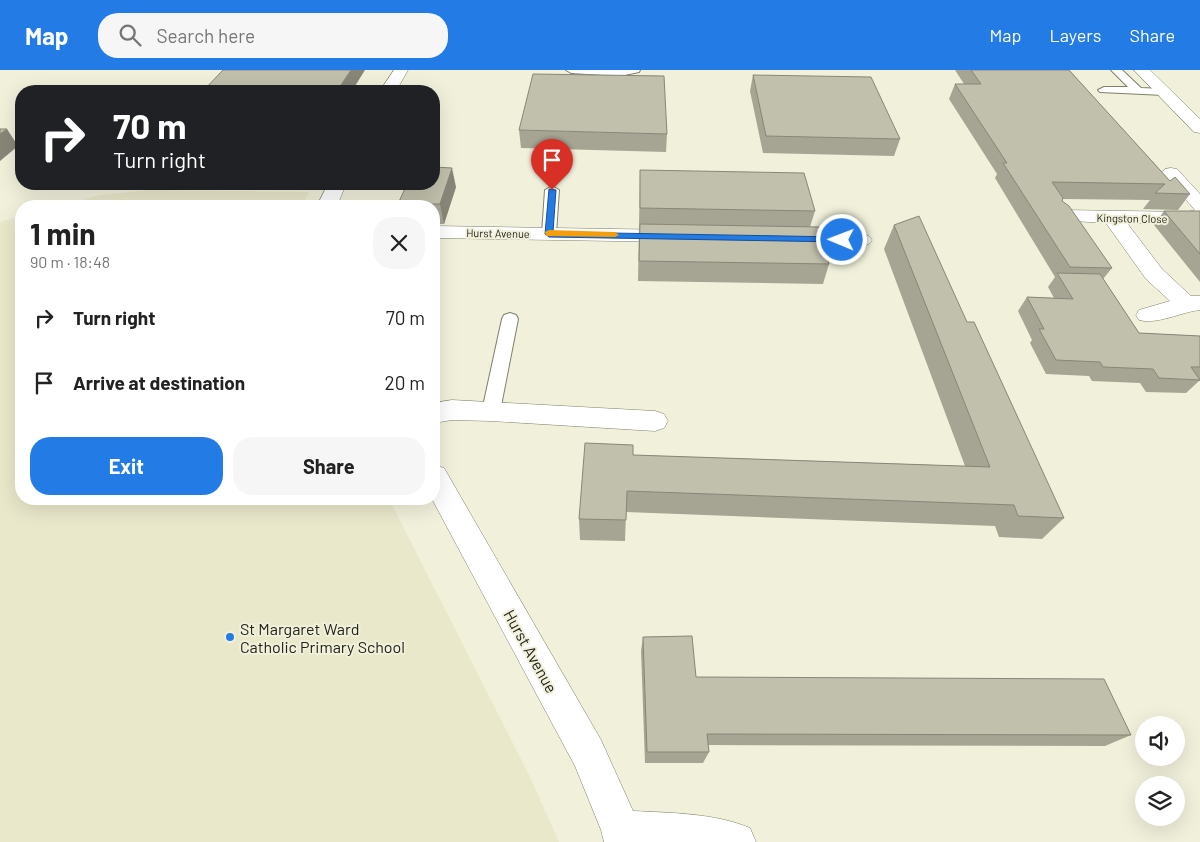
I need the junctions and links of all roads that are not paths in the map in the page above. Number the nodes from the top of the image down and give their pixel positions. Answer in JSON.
{"nodes":[{"id":1,"x":401,"y":70,"type":"edge"},
{"id":2,"x":571,"y":70,"type":"edge"},
{"id":3,"x":635,"y":70,"type":"edge"},
{"id":4,"x":1116,"y":70,"type":"edge"},
{"id":5,"x":1141,"y":70,"type":"edge"},
{"id":6,"x":392,"y":85,"type":"edge"},
{"id":7,"x":1104,"y":90,"type":"dead end"},
{"id":8,"x":1138,"y":91,"type":"junction"},
{"id":9,"x":1164,"y":92,"type":"junction"},
{"id":10,"x":1200,"y":128,"type":"edge"},
{"id":11,"x":1171,"y":173,"type":"dead end"},
{"id":12,"x":552,"y":190,"type":"dead end"},
{"id":13,"x":1200,"y":206,"type":"edge"},
{"id":14,"x":1200,"y":215,"type":"edge"},
{"id":15,"x":1064,"y":216,"type":"edge"},
{"id":16,"x":1112,"y":218,"type":"junction"},
{"id":17,"x":440,"y":232,"type":"edge"},
{"id":18,"x":549,"y":234,"type":"junction"},
{"id":19,"x":696,"y":237,"type":"edge"},
{"id":20,"x":764,"y":238,"type":"edge"},
{"id":21,"x":862,"y":240,"type":"dead end"},
{"id":22,"x":1193,"y":304,"type":"edge"},
{"id":23,"x":1147,"y":315,"type":"dead end"},
{"id":24,"x":510,"y":319,"type":"dead end"},
{"id":25,"x":490,"y":411,"type":"junction"},
{"id":26,"x":440,"y":412,"type":"edge"},
{"id":27,"x":655,"y":421,"type":"dead end"},
{"id":28,"x":440,"y":487,"type":"edge"},
{"id":29,"x":622,"y":836,"type":"edge"},
{"id":30,"x":736,"y":842,"type":"edge"}],
"edges":[{"from":1,"to":6,"type":"street"},
{"from":2,"to":3,"type":"lane"},
{"from":4,"to":8,"type":"lane"},
{"from":5,"to":9,"type":"street"},
{"from":7,"to":8,"type":"lane"},
{"from":8,"to":9,"type":"lane"},
{"from":9,"to":10,"type":"street"},
{"from":11,"to":13,"type":"street"},
{"from":12,"to":18,"type":"lane"},
{"from":14,"to":16,"type":"street","name":"Kingston Close"},
{"from":15,"to":16,"type":"street","name":"Kingston Close"},
{"from":16,"to":22,"type":"street"},
{"from":17,"to":18,"type":"street","name":"Hurst Avenue"},
{"from":18,"to":19,"type":"street","name":"Hurst Avenue"},
{"from":20,"to":21,"type":"street"},
{"from":22,"to":23,"type":"street"},
{"from":24,"to":25,"type":"lane"},
{"from":25,"to":26,"type":"street"},
{"from":25,"to":27,"type":"street"},
{"from":28,"to":29,"type":"street","name":"Hurst Avenue"},
{"from":29,"to":30,"type":"street","name":"Hurst Avenue"}]}
